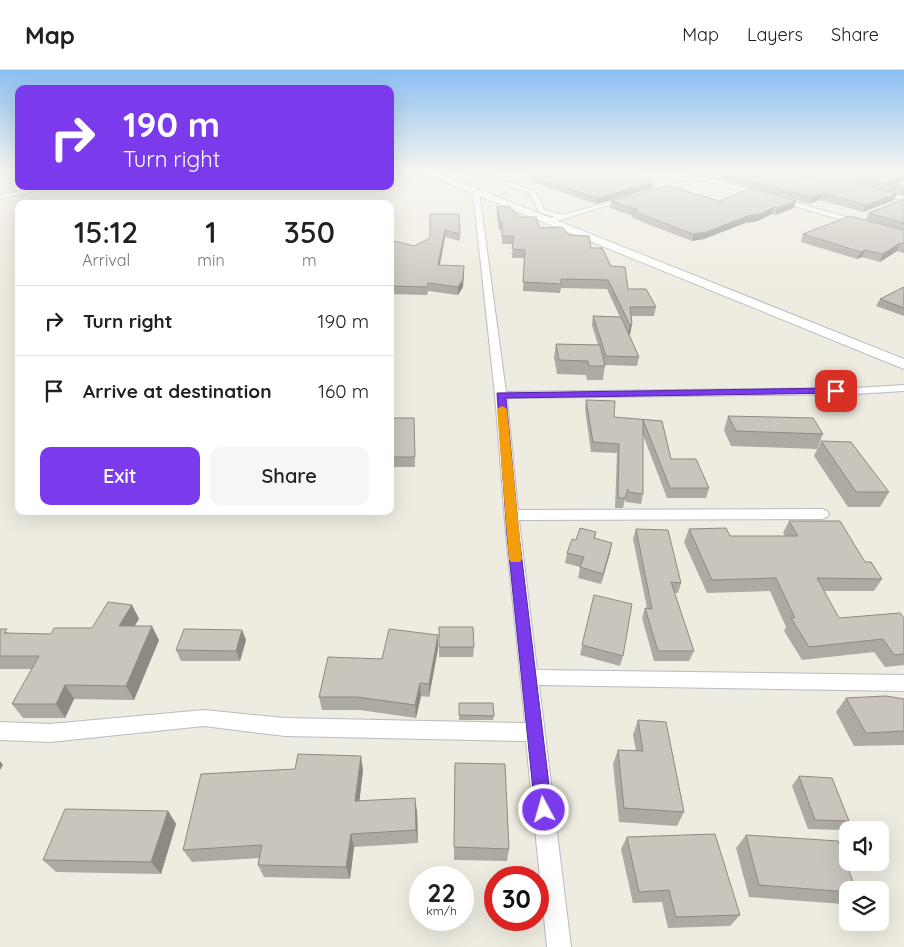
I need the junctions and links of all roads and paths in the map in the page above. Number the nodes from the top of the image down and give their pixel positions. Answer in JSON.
{"nodes":[{"id":1,"x":479,"y":213,"type":"edge"},
{"id":2,"x":530,"y":213,"type":"edge"},
{"id":3,"x":548,"y":213,"type":"edge"},
{"id":4,"x":577,"y":213,"type":"edge"},
{"id":5,"x":828,"y":213,"type":"edge"},
{"id":6,"x":562,"y":217,"type":"junction"},
{"id":7,"x":862,"y":217,"type":"edge"},
{"id":8,"x":854,"y":220,"type":"junction"},
{"id":9,"x":550,"y":221,"type":"junction"},
{"id":10,"x":871,"y":225,"type":"edge"},
{"id":11,"x":904,"y":364,"type":"edge"},
{"id":12,"x":904,"y":388,"type":"edge"},
{"id":13,"x":501,"y":395,"type":"junction"},
{"id":14,"x":822,"y":514,"type":"dead end"},
{"id":15,"x":511,"y":515,"type":"junction"},
{"id":16,"x":529,"y":678,"type":"junction"},
{"id":17,"x":904,"y":683,"type":"edge"},
{"id":18,"x":0,"y":731,"type":"edge"},
{"id":19,"x":536,"y":732,"type":"junction"},
{"id":20,"x":559,"y":947,"type":"edge"}],
"edges":[{"from":1,"to":13,"type":"street"},
{"from":2,"to":9,"type":"main road"},
{"from":3,"to":6,"type":"street"},
{"from":4,"to":6,"type":"street"},
{"from":5,"to":8,"type":"street"},
{"from":6,"to":9,"type":"street"},
{"from":7,"to":8,"type":"street"},
{"from":8,"to":10,"type":"street"},
{"from":9,"to":11,"type":"main road"},
{"from":12,"to":13,"type":"street"},
{"from":13,"to":15,"type":"street"},
{"from":14,"to":15,"type":"street"},
{"from":15,"to":16,"type":"street"},
{"from":16,"to":17,"type":"street"},
{"from":16,"to":19,"type":"street"},
{"from":18,"to":19,"type":"street"},
{"from":19,"to":20,"type":"street"}]}
